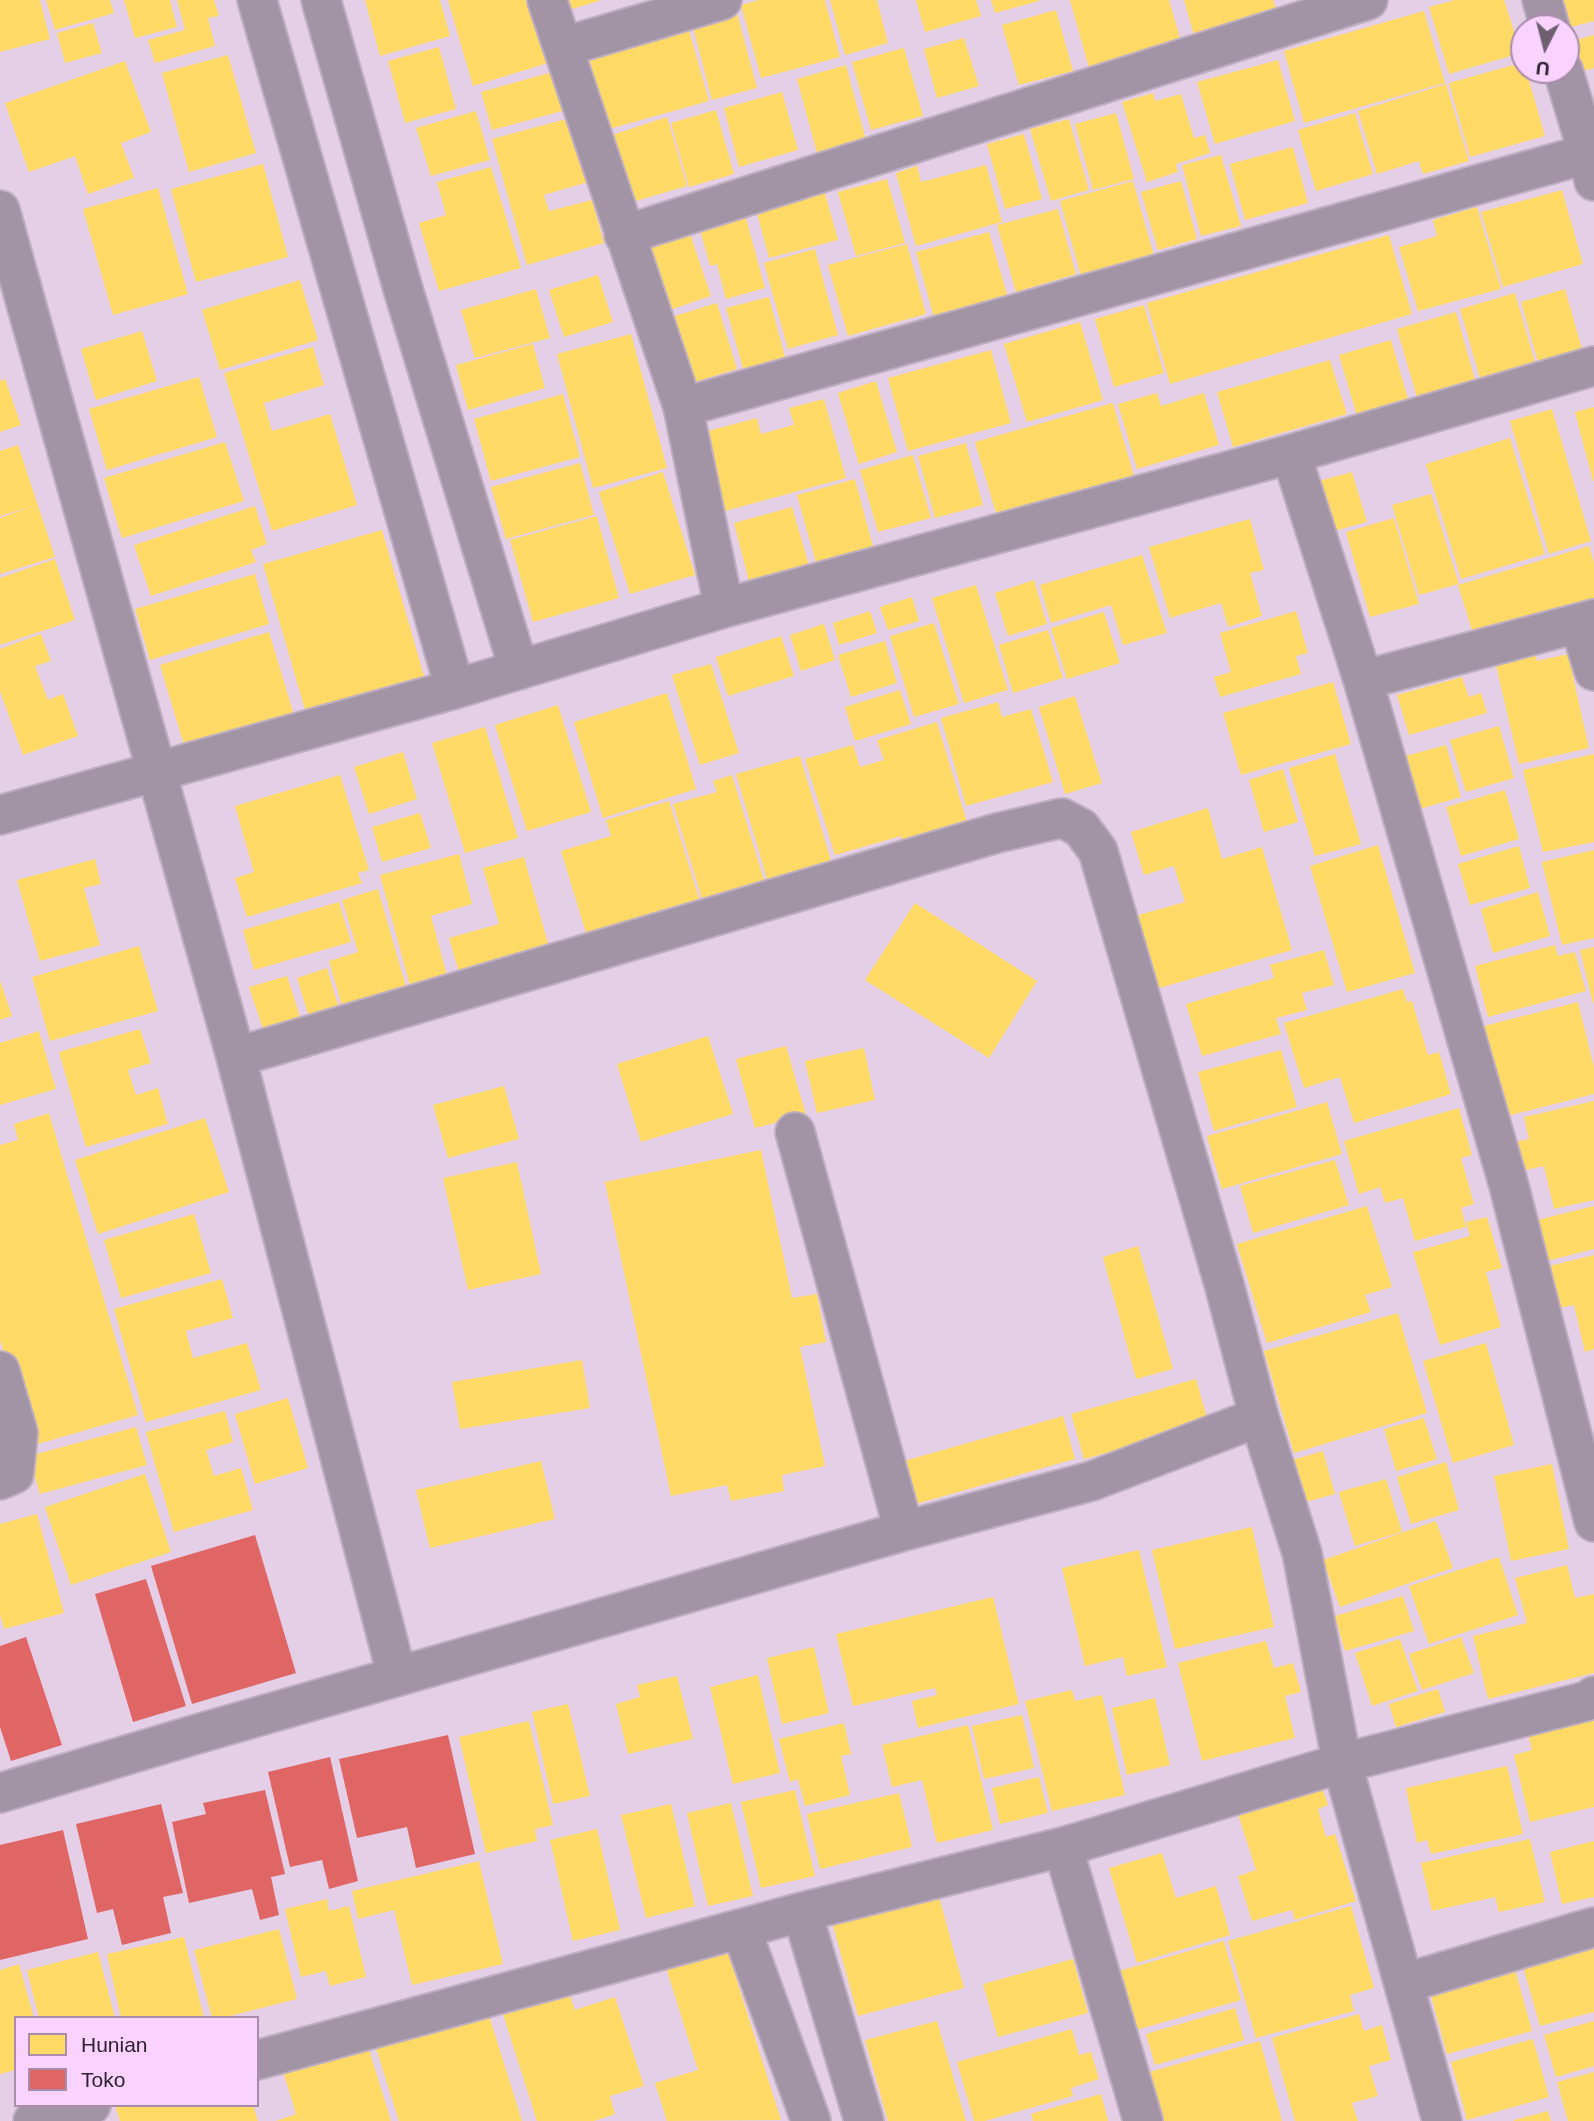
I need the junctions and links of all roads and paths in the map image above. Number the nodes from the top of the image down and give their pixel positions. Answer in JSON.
{"nodes":[{"id":1,"x":257,"y":0,"type":"edge"},
{"id":2,"x":321,"y":0,"type":"edge"},
{"id":3,"x":547,"y":0,"type":"edge"},
{"id":4,"x":722,"y":0,"type":"edge"},
{"id":5,"x":1368,"y":0,"type":"edge"},
{"id":6,"x":563,"y":47,"type":"junction"},
{"id":7,"x":1567,"y":84,"type":"edge"},
{"id":8,"x":1592,"y":162,"type":"edge"},
{"id":9,"x":0,"y":210,"type":"edge"},
{"id":10,"x":624,"y":235,"type":"junction"},
{"id":11,"x":1594,"y":366,"type":"edge"},
{"id":12,"x":683,"y":407,"type":"junction"},
{"id":13,"x":1291,"y":454,"type":"junction"},
{"id":14,"x":724,"y":608,"type":"junction"},
{"id":15,"x":1587,"y":621,"type":"edge"},
{"id":16,"x":519,"y":670,"type":"junction"},
{"id":17,"x":1594,"y":671,"type":"edge"},
{"id":18,"x":1363,"y":680,"type":"junction"},
{"id":19,"x":455,"y":689,"type":"junction"},
{"id":20,"x":157,"y":772,"type":"junction"},
{"id":21,"x":0,"y":815,"type":"edge"},
{"id":22,"x":236,"y":1057,"type":"junction"},
{"id":23,"x":795,"y":1132,"type":"dead end"},
{"id":24,"x":0,"y":1371,"type":"edge"},
{"id":25,"x":1259,"y":1417,"type":"junction"},
{"id":26,"x":0,"y":1480,"type":"edge"},
{"id":27,"x":1594,"y":1522,"type":"edge"},
{"id":28,"x":904,"y":1531,"type":"junction"},
{"id":29,"x":397,"y":1676,"type":"junction"},
{"id":30,"x":1594,"y":1696,"type":"edge"},
{"id":31,"x":1342,"y":1763,"type":"junction"},
{"id":32,"x":0,"y":1793,"type":"edge"},
{"id":33,"x":1063,"y":1847,"type":"junction"},
{"id":34,"x":802,"y":1912,"type":"junction"},
{"id":35,"x":1594,"y":1927,"type":"edge"},
{"id":36,"x":741,"y":1928,"type":"junction"},
{"id":37,"x":1405,"y":1983,"type":"junction"},
{"id":38,"x":259,"y":2059,"type":"edge"},
{"id":39,"x":84,"y":2107,"type":"edge"},
{"id":40,"x":33,"y":2121,"type":"edge"},
{"id":41,"x":811,"y":2121,"type":"edge"},
{"id":42,"x":864,"y":2121,"type":"edge"},
{"id":43,"x":1143,"y":2121,"type":"edge"},
{"id":44,"x":1442,"y":2121,"type":"edge"}],
"edges":[{"from":1,"to":19,"type":"street"},
{"from":2,"to":16,"type":"street"},
{"from":3,"to":6,"type":"street"},
{"from":4,"to":6,"type":"street"},
{"from":5,"to":10,"type":"street"},
{"from":6,"to":10,"type":"street"},
{"from":7,"to":8,"type":"street"},
{"from":8,"to":12,"type":"street"},
{"from":9,"to":20,"type":"street"},
{"from":10,"to":12,"type":"street"},
{"from":11,"to":13,"type":"street"},
{"from":12,"to":14,"type":"street"},
{"from":13,"to":14,"type":"street"},
{"from":13,"to":18,"type":"street"},
{"from":14,"to":16,"type":"street"},
{"from":15,"to":17,"type":"street"},
{"from":15,"to":18,"type":"street"},
{"from":16,"to":19,"type":"street"},
{"from":18,"to":27,"type":"street"},
{"from":19,"to":20,"type":"street"},
{"from":20,"to":21,"type":"street"},
{"from":20,"to":22,"type":"street"},
{"from":22,"to":25,"type":"street"},
{"from":22,"to":29,"type":"street"},
{"from":23,"to":28,"type":"street"},
{"from":24,"to":26,"type":"street"},
{"from":25,"to":28,"type":"street"},
{"from":25,"to":31,"type":"street"},
{"from":28,"to":29,"type":"street"},
{"from":29,"to":32,"type":"street"},
{"from":30,"to":31,"type":"street"},
{"from":31,"to":33,"type":"street"},
{"from":31,"to":37,"type":"street"},
{"from":33,"to":34,"type":"street"},
{"from":33,"to":43,"type":"street"},
{"from":34,"to":36,"type":"street"},
{"from":34,"to":42,"type":"street"},
{"from":35,"to":37,"type":"street"},
{"from":36,"to":38,"type":"street"},
{"from":36,"to":41,"type":"street"},
{"from":37,"to":44,"type":"street"},
{"from":39,"to":40,"type":"street"}]}
